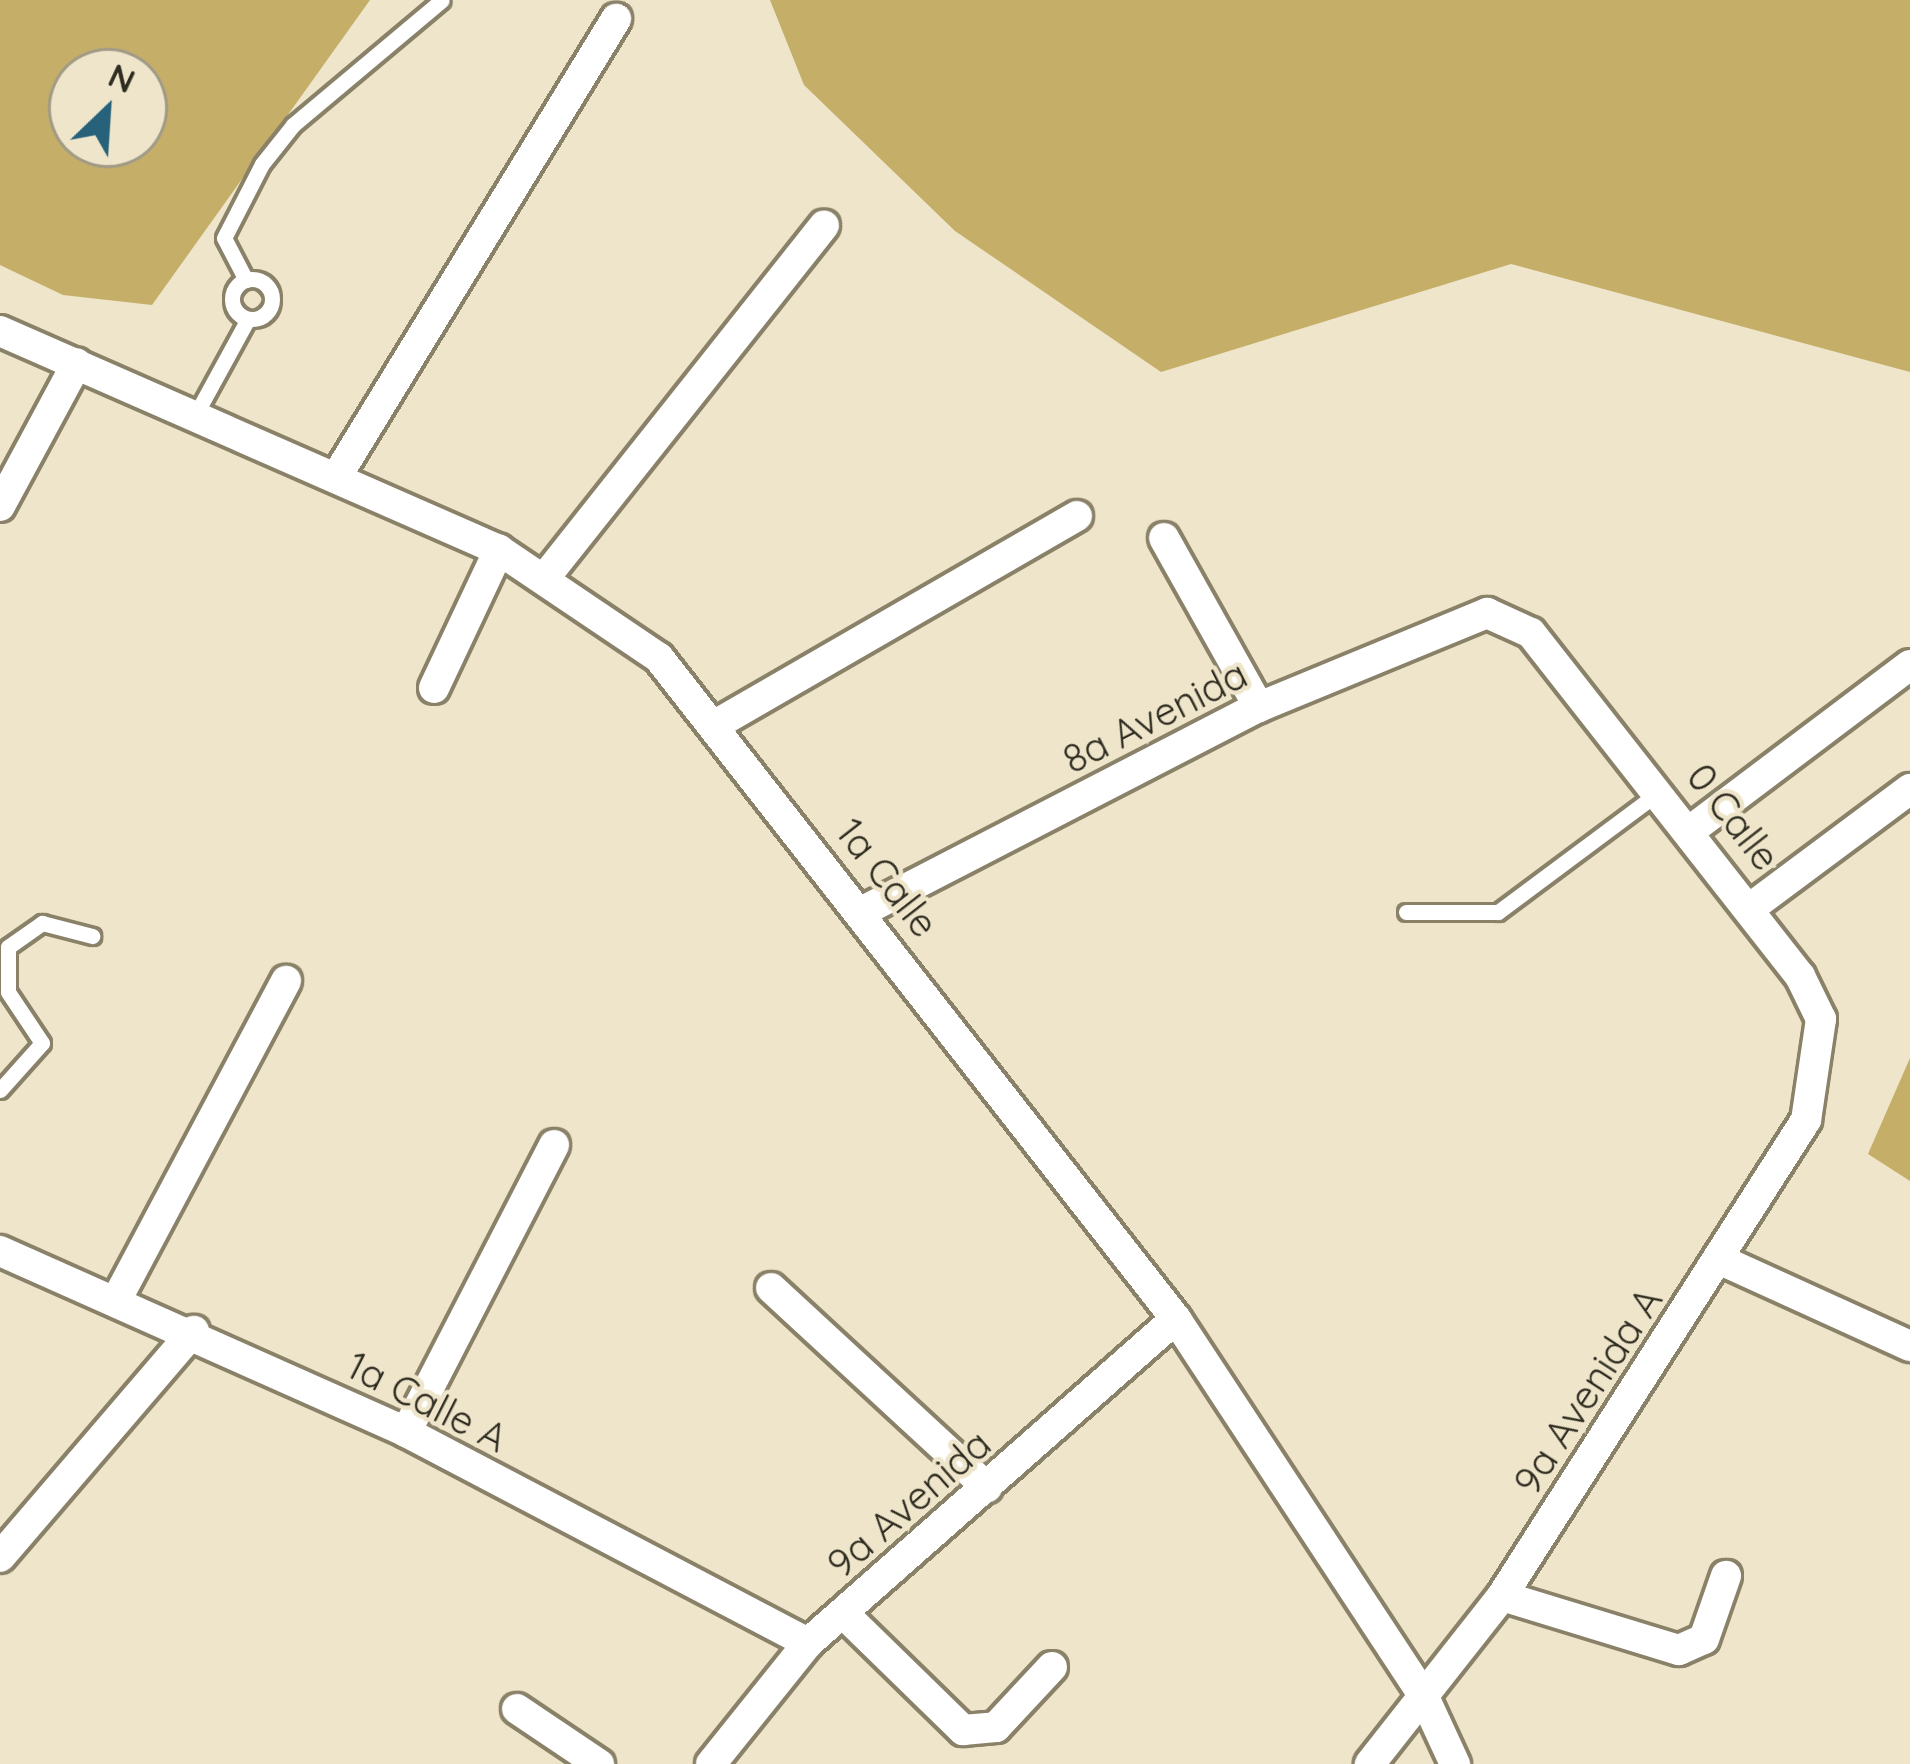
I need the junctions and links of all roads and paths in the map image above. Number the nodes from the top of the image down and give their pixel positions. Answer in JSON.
{"nodes":[{"id":1,"x":442,"y":0,"type":"edge"},
{"id":2,"x":616,"y":19,"type":"dead end"},
{"id":3,"x":824,"y":226,"type":"dead end"},
{"id":4,"x":246,"y":280,"type":"junction"},
{"id":5,"x":248,"y":319,"type":"junction"},
{"id":6,"x":0,"y":331,"type":"edge"},
{"id":7,"x":77,"y":363,"type":"junction"},
{"id":8,"x":197,"y":412,"type":"junction"},
{"id":9,"x":340,"y":472,"type":"junction"},
{"id":10,"x":0,"y":506,"type":"edge"},
{"id":11,"x":1076,"y":516,"type":"dead end"},
{"id":12,"x":1164,"y":538,"type":"dead end"},
{"id":13,"x":499,"y":550,"type":"junction"},
{"id":14,"x":547,"y":574,"type":"junction"},
{"id":15,"x":1487,"y":613,"type":"joint"},
{"id":16,"x":1910,"y":665,"type":"edge"},
{"id":17,"x":434,"y":688,"type":"dead end"},
{"id":18,"x":1259,"y":707,"type":"junction"},
{"id":19,"x":715,"y":725,"type":"junction"},
{"id":20,"x":1910,"y":789,"type":"edge"},
{"id":21,"x":1662,"y":790,"type":"junction"},
{"id":22,"x":1691,"y":830,"type":"junction"},
{"id":23,"x":1753,"y":906,"type":"junction"},
{"id":24,"x":866,"y":910,"type":"junction"},
{"id":25,"x":1406,"y":912,"type":"dead end"},
{"id":26,"x":92,"y":936,"type":"dead end"},
{"id":27,"x":286,"y":981,"type":"dead end"},
{"id":28,"x":0,"y":1090,"type":"edge"},
{"id":29,"x":1806,"y":1120,"type":"joint"},
{"id":30,"x":554,"y":1144,"type":"dead end"},
{"id":31,"x":0,"y":1251,"type":"edge"},
{"id":32,"x":1721,"y":1260,"type":"junction"},
{"id":33,"x":772,"y":1288,"type":"dead end"},
{"id":34,"x":119,"y":1295,"type":"junction"},
{"id":35,"x":1176,"y":1319,"type":"junction"},
{"id":36,"x":194,"y":1331,"type":"junction"},
{"id":37,"x":1910,"y":1346,"type":"edge"},
{"id":38,"x":406,"y":1432,"type":"junction"},
{"id":39,"x":987,"y":1487,"type":"junction"},
{"id":40,"x":0,"y":1557,"type":"edge"},
{"id":41,"x":1726,"y":1576,"type":"dead end"},
{"id":42,"x":1502,"y":1596,"type":"junction"},
{"id":43,"x":843,"y":1613,"type":"junction"},
{"id":44,"x":808,"y":1643,"type":"junction"},
{"id":45,"x":1052,"y":1667,"type":"dead end"},
{"id":46,"x":1424,"y":1696,"type":"junction"},
{"id":47,"x":518,"y":1708,"type":"dead end"},
{"id":48,"x":599,"y":1764,"type":"edge"},
{"id":49,"x":711,"y":1764,"type":"edge"},
{"id":50,"x":1370,"y":1764,"type":"edge"},
{"id":51,"x":1455,"y":1764,"type":"edge"}],
"edges":[{"from":1,"to":4,"type":"lane"},
{"from":2,"to":9,"type":"street"},
{"from":3,"to":14,"type":"street"},
{"from":4,"to":5,"type":"lane"},
{"from":4,"to":5,"type":"lane"},
{"from":5,"to":8,"type":"lane"},
{"from":6,"to":7,"type":"street","name":"1a Calle"},
{"from":7,"to":8,"type":"street","name":"1a Calle"},
{"from":7,"to":10,"type":"street"},
{"from":8,"to":9,"type":"street","name":"1a Calle"},
{"from":9,"to":13,"type":"street","name":"1a Calle"},
{"from":11,"to":19,"type":"street"},
{"from":12,"to":18,"type":"street"},
{"from":13,"to":14,"type":"street","name":"1a Calle"},
{"from":13,"to":17,"type":"street"},
{"from":14,"to":19,"type":"street","name":"1a Calle"},
{"from":15,"to":18,"type":"street","name":"8a Avenida"},
{"from":15,"to":21,"type":"street","name":"0 Calle"},
{"from":16,"to":22,"type":"street"},
{"from":18,"to":24,"type":"street","name":"8a Avenida"},
{"from":19,"to":24,"type":"street","name":"1a Calle"},
{"from":20,"to":23,"type":"street"},
{"from":21,"to":22,"type":"street","name":"0 Calle"},
{"from":21,"to":25,"type":"lane"},
{"from":22,"to":23,"type":"street","name":"0 Calle"},
{"from":23,"to":29,"type":"street","name":"0 Calle"},
{"from":24,"to":35,"type":"street","name":"1a Calle"},
{"from":26,"to":28,"type":"lane"},
{"from":27,"to":34,"type":"street"},
{"from":29,"to":32,"type":"street","name":"9a Avenida A"},
{"from":30,"to":38,"type":"street"},
{"from":31,"to":34,"type":"street","name":"1a Calle A"},
{"from":32,"to":37,"type":"street"},
{"from":32,"to":42,"type":"street","name":"9a Avenida A"},
{"from":33,"to":39,"type":"street"},
{"from":34,"to":36,"type":"street","name":"1a Calle A"},
{"from":35,"to":39,"type":"street","name":"9a Avenida"},
{"from":35,"to":46,"type":"street","name":"1a Calle"},
{"from":36,"to":38,"type":"street","name":"1a Calle A"},
{"from":36,"to":40,"type":"street"},
{"from":38,"to":44,"type":"street","name":"1a Calle A"},
{"from":39,"to":43,"type":"street","name":"9a Avenida"},
{"from":41,"to":42,"type":"street"},
{"from":42,"to":46,"type":"street","name":"9a Avenida A"},
{"from":43,"to":44,"type":"street","name":"9a Avenida"},
{"from":43,"to":45,"type":"street"},
{"from":44,"to":49,"type":"street","name":"9a Avenida"},
{"from":46,"to":50,"type":"street","name":"9a Avenida A"},
{"from":46,"to":51,"type":"street","name":"1a Calle"},
{"from":47,"to":48,"type":"street"}]}
